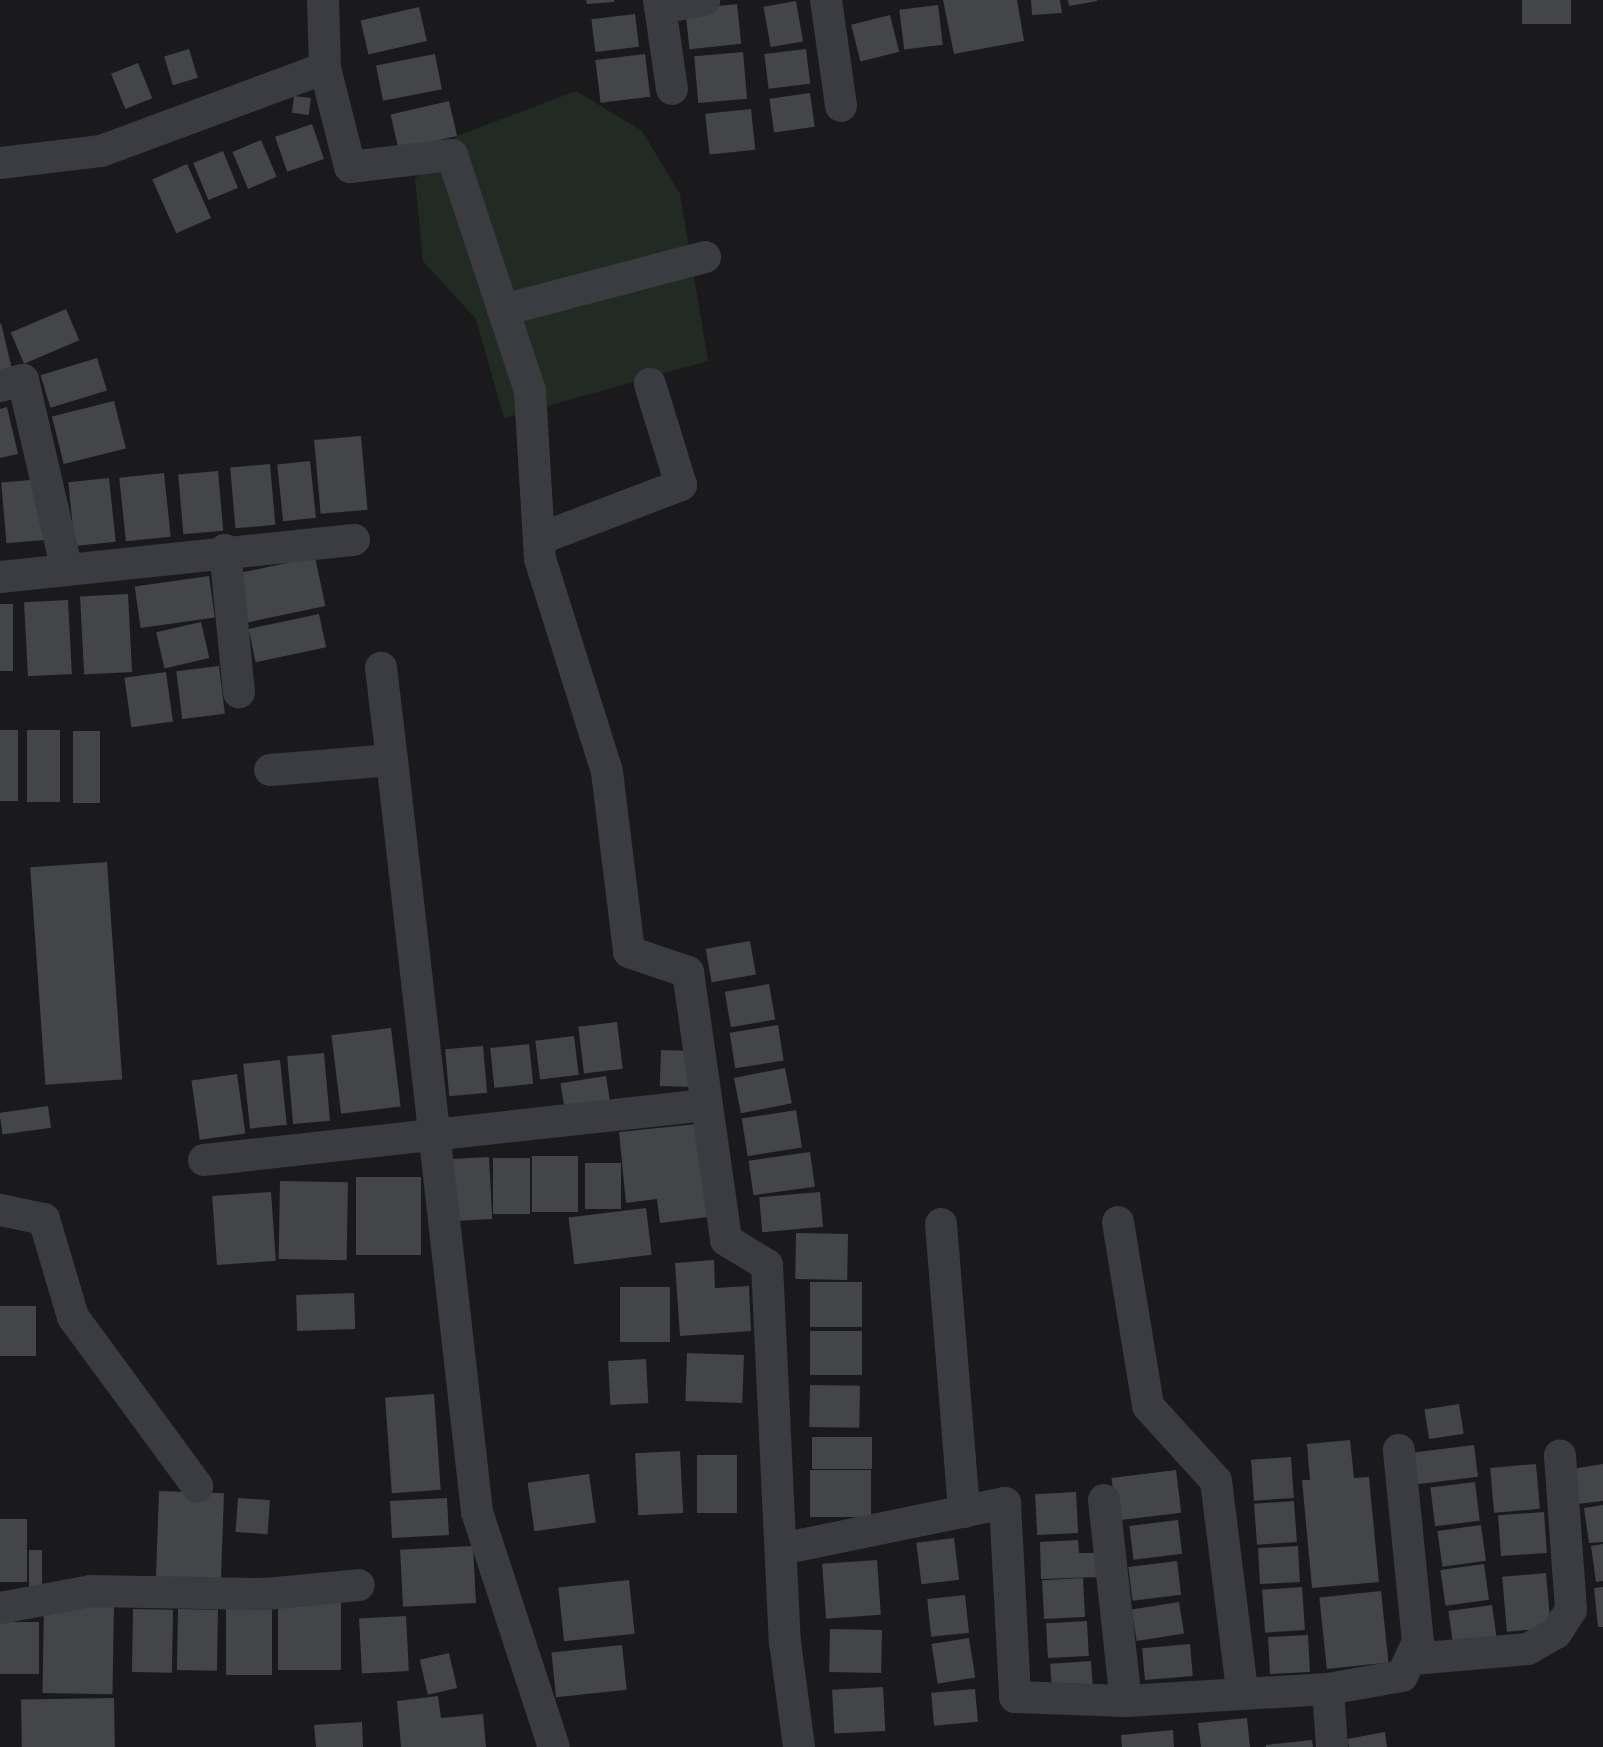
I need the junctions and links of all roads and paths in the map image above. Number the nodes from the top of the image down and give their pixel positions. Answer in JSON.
{"nodes":[{"id":1,"x":323,"y":0,"type":"edge"},
{"id":2,"x":704,"y":0,"type":"edge"},
{"id":3,"x":826,"y":0,"type":"edge"},
{"id":4,"x":660,"y":4,"type":"edge"},
{"id":5,"x":325,"y":68,"type":"junction"},
{"id":6,"x":672,"y":89,"type":"dead end"},
{"id":7,"x":841,"y":106,"type":"dead end"},
{"id":8,"x":0,"y":163,"type":"edge"},
{"id":9,"x":705,"y":257,"type":"dead end"},
{"id":10,"x":503,"y":310,"type":"junction"},
{"id":11,"x":650,"y":384,"type":"dead end"},
{"id":12,"x":0,"y":386,"type":"edge"},
{"id":13,"x":539,"y":539,"type":"junction"},
{"id":14,"x":354,"y":540,"type":"dead end"},
{"id":15,"x":225,"y":550,"type":"junction"},
{"id":16,"x":66,"y":566,"type":"junction"},
{"id":17,"x":0,"y":577,"type":"edge"},
{"id":18,"x":381,"y":668,"type":"dead end"},
{"id":19,"x":239,"y":692,"type":"dead end"},
{"id":20,"x":392,"y":760,"type":"junction"},
{"id":21,"x":270,"y":770,"type":"dead end"},
{"id":22,"x":706,"y":1105,"type":"junction"},
{"id":23,"x":431,"y":1136,"type":"junction"},
{"id":24,"x":204,"y":1160,"type":"dead end"},
{"id":25,"x":0,"y":1210,"type":"edge"},
{"id":26,"x":1118,"y":1222,"type":"dead end"},
{"id":27,"x":941,"y":1224,"type":"dead end"},
{"id":28,"x":1399,"y":1450,"type":"dead end"},
{"id":29,"x":1560,"y":1455,"type":"dead end"},
{"id":30,"x":197,"y":1486,"type":"dead end"},
{"id":31,"x":1104,"y":1500,"type":"dead end"},
{"id":32,"x":964,"y":1512,"type":"junction"},
{"id":33,"x":781,"y":1549,"type":"junction"},
{"id":34,"x":359,"y":1585,"type":"dead end"},
{"id":35,"x":0,"y":1608,"type":"edge"},
{"id":36,"x":1413,"y":1659,"type":"junction"},
{"id":37,"x":1328,"y":1689,"type":"junction"},
{"id":38,"x":1242,"y":1691,"type":"junction"},
{"id":39,"x":1126,"y":1701,"type":"junction"},
{"id":40,"x":554,"y":1747,"type":"edge"},
{"id":41,"x":799,"y":1747,"type":"edge"},
{"id":42,"x":1332,"y":1747,"type":"edge"}],
"edges":[{"from":1,"to":5,"type":"street"},
{"from":2,"to":4,"type":"street"},
{"from":3,"to":7,"type":"street"},
{"from":4,"to":6,"type":"street"},
{"from":5,"to":8,"type":"street"},
{"from":5,"to":10,"type":"street"},
{"from":9,"to":10,"type":"street"},
{"from":10,"to":13,"type":"street"},
{"from":11,"to":13,"type":"street"},
{"from":12,"to":16,"type":"street"},
{"from":13,"to":22,"type":"street"},
{"from":14,"to":15,"type":"street"},
{"from":15,"to":16,"type":"street"},
{"from":15,"to":19,"type":"street"},
{"from":16,"to":17,"type":"street"},
{"from":18,"to":20,"type":"street"},
{"from":20,"to":21,"type":"street"},
{"from":20,"to":23,"type":"street"},
{"from":22,"to":23,"type":"street"},
{"from":22,"to":33,"type":"street"},
{"from":23,"to":24,"type":"street"},
{"from":23,"to":40,"type":"street"},
{"from":25,"to":30,"type":"street"},
{"from":26,"to":38,"type":"street"},
{"from":27,"to":32,"type":"street"},
{"from":28,"to":36,"type":"street"},
{"from":29,"to":36,"type":"street"},
{"from":31,"to":39,"type":"street"},
{"from":32,"to":33,"type":"street"},
{"from":32,"to":39,"type":"street"},
{"from":33,"to":41,"type":"street"},
{"from":34,"to":35,"type":"street"},
{"from":36,"to":37,"type":"street"},
{"from":37,"to":38,"type":"street"},
{"from":37,"to":42,"type":"street"},
{"from":38,"to":39,"type":"street"}]}
